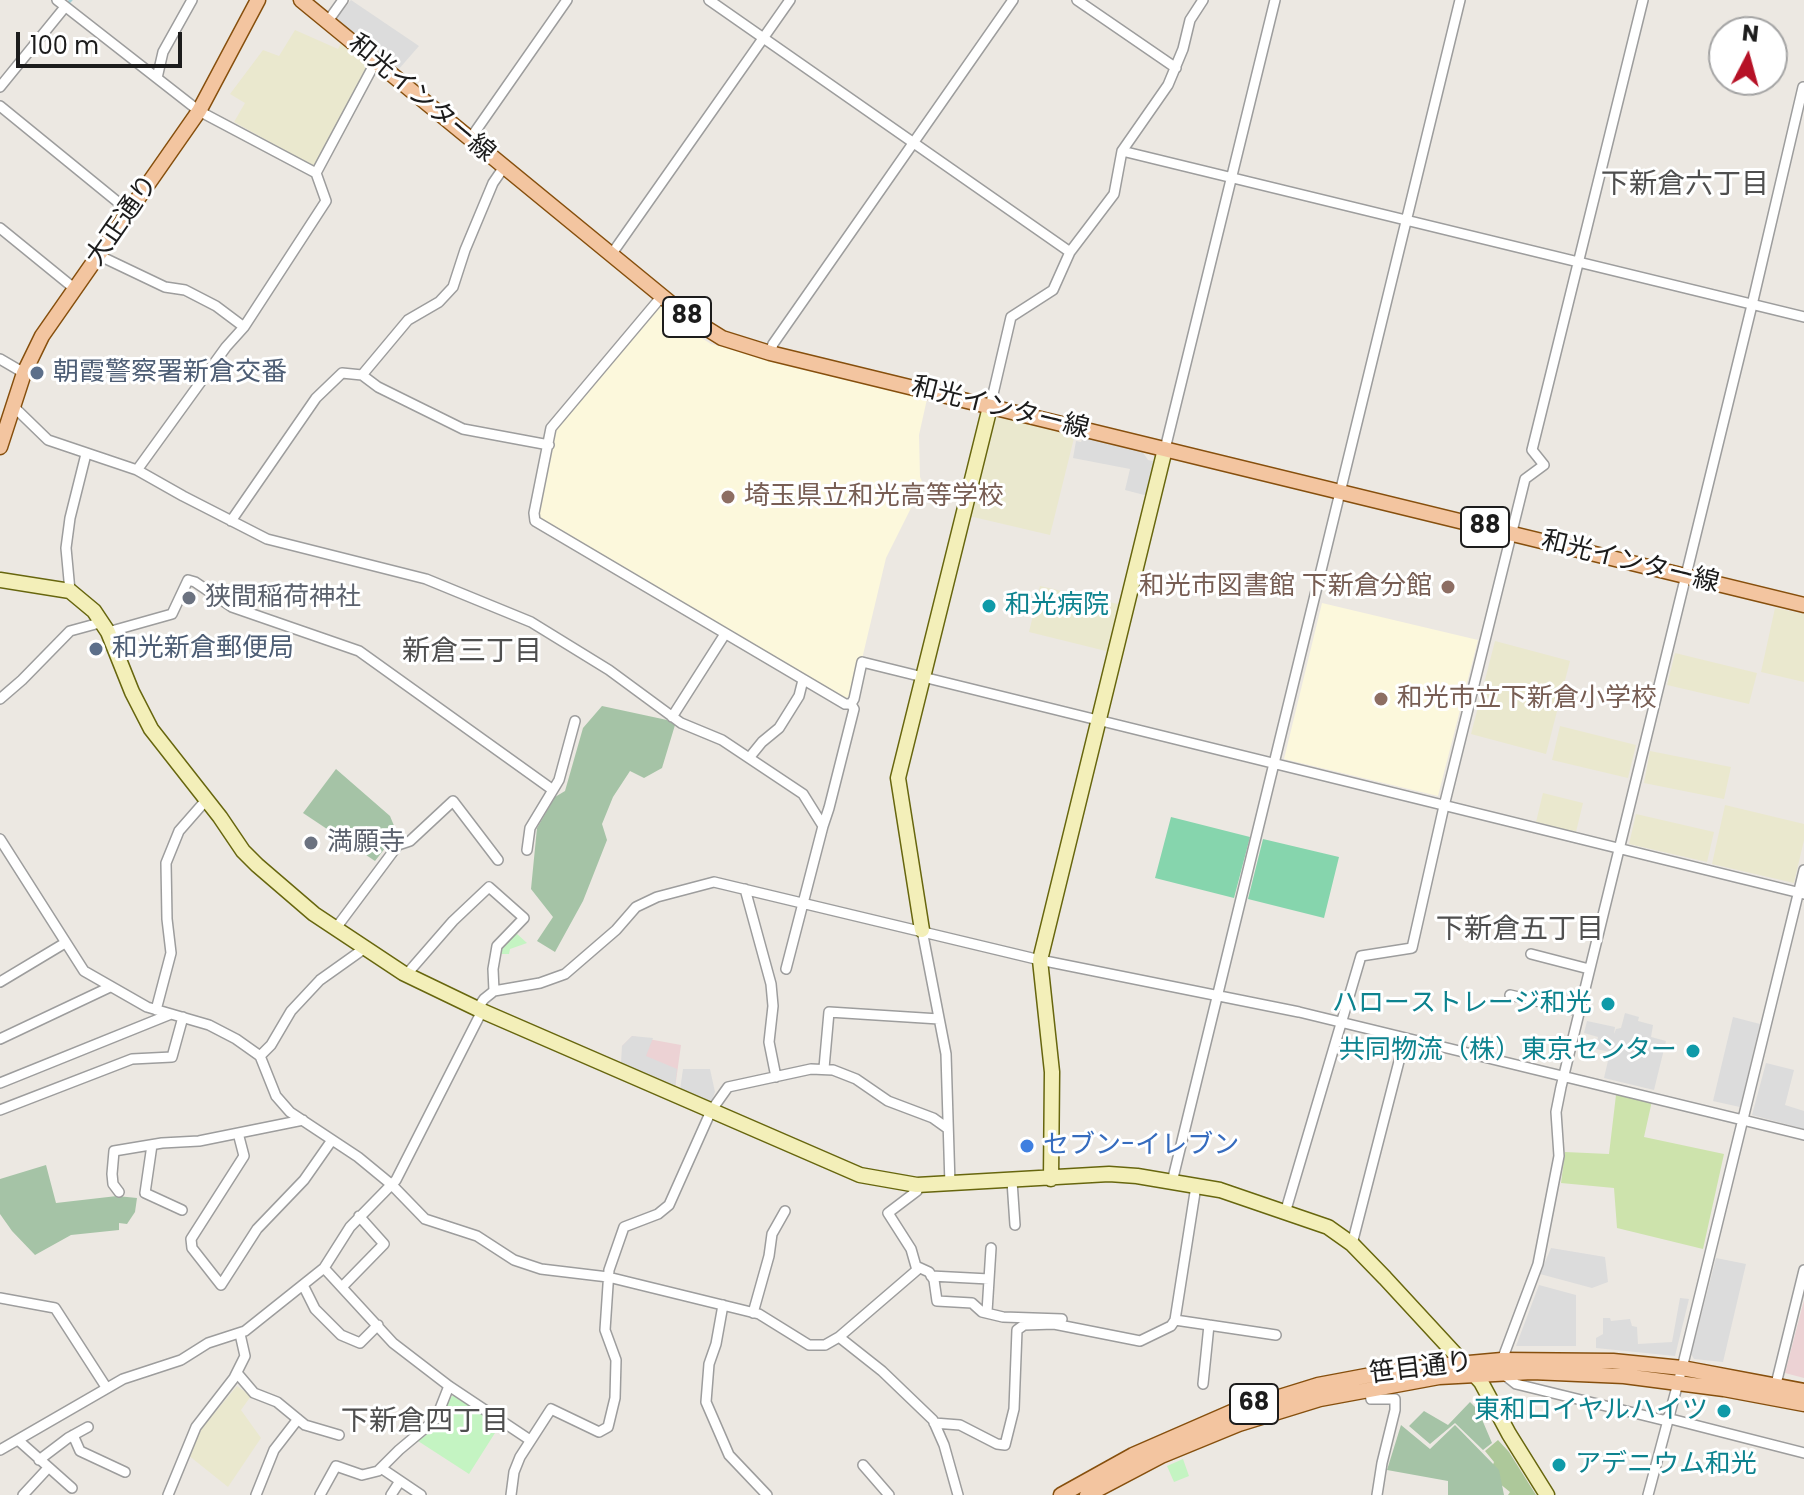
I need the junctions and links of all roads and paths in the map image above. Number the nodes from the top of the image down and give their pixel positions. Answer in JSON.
{"nodes":[{"id":1,"x":192,"y":0,"type":"edge"},
{"id":2,"x":258,"y":0,"type":"edge"},
{"id":3,"x":301,"y":0,"type":"edge"},
{"id":4,"x":343,"y":0,"type":"edge"},
{"id":5,"x":567,"y":0,"type":"edge"},
{"id":6,"x":709,"y":0,"type":"edge"},
{"id":7,"x":790,"y":0,"type":"edge"},
{"id":8,"x":1013,"y":0,"type":"edge"},
{"id":9,"x":1077,"y":0,"type":"edge"},
{"id":10,"x":1203,"y":0,"type":"edge"},
{"id":11,"x":1275,"y":0,"type":"edge"},
{"id":12,"x":1460,"y":0,"type":"edge"},
{"id":13,"x":1643,"y":0,"type":"edge"},
{"id":14,"x":61,"y":4,"type":"edge"},
{"id":15,"x":328,"y":21,"type":"junction"},
{"id":16,"x":763,"y":39,"type":"junction"},
{"id":17,"x":376,"y":61,"type":"junction"},
{"id":18,"x":1176,"y":68,"type":"junction"},
{"id":19,"x":157,"y":78,"type":"junction"},
{"id":20,"x":0,"y":87,"type":"edge"},
{"id":21,"x":1803,"y":87,"type":"edge"},
{"id":22,"x":0,"y":106,"type":"edge"},
{"id":23,"x":199,"y":111,"type":"junction"},
{"id":24,"x":470,"y":139,"type":"junction"},
{"id":25,"x":913,"y":143,"type":"junction"},
{"id":26,"x":1122,"y":151,"type":"junction"},
{"id":27,"x":504,"y":167,"type":"junction"},
{"id":28,"x":316,"y":173,"type":"junction"},
{"id":29,"x":1232,"y":179,"type":"junction"},
{"id":30,"x":130,"y":212,"type":"junction"},
{"id":31,"x":1405,"y":221,"type":"junction"},
{"id":32,"x":0,"y":228,"type":"edge"},
{"id":33,"x":1070,"y":252,"type":"junction"},
{"id":34,"x":611,"y":255,"type":"junction"},
{"id":35,"x":100,"y":256,"type":"junction"},
{"id":36,"x":1579,"y":262,"type":"junction"},
{"id":37,"x":75,"y":289,"type":"junction"},
{"id":38,"x":662,"y":296,"type":"junction"},
{"id":39,"x":1752,"y":305,"type":"junction"},
{"id":40,"x":1804,"y":317,"type":"edge"},
{"id":41,"x":244,"y":327,"type":"junction"},
{"id":42,"x":770,"y":353,"type":"junction"},
{"id":43,"x":0,"y":359,"type":"edge"},
{"id":44,"x":24,"y":373,"type":"junction"},
{"id":45,"x":362,"y":375,"type":"junction"},
{"id":46,"x":13,"y":406,"type":"junction"},
{"id":47,"x":990,"y":407,"type":"junction"},
{"id":48,"x":549,"y":445,"type":"junction"},
{"id":49,"x":0,"y":447,"type":"edge"},
{"id":50,"x":1165,"y":449,"type":"junction"},
{"id":51,"x":86,"y":454,"type":"junction"},
{"id":52,"x":137,"y":470,"type":"junction"},
{"id":53,"x":1340,"y":491,"type":"junction"},
{"id":54,"x":231,"y":521,"type":"junction"},
{"id":55,"x":1512,"y":533,"type":"junction"},
{"id":56,"x":1685,"y":577,"type":"junction"},
{"id":57,"x":0,"y":580,"type":"edge"},
{"id":58,"x":70,"y":591,"type":"junction"},
{"id":59,"x":1804,"y":605,"type":"edge"},
{"id":60,"x":106,"y":627,"type":"junction"},
{"id":61,"x":725,"y":634,"type":"junction"},
{"id":62,"x":923,"y":679,"type":"junction"},
{"id":63,"x":803,"y":680,"type":"junction"},
{"id":64,"x":0,"y":699,"type":"edge"},
{"id":65,"x":851,"y":704,"type":"junction"},
{"id":66,"x":672,"y":717,"type":"junction"},
{"id":67,"x":575,"y":721,"type":"dead end"},
{"id":68,"x":1098,"y":722,"type":"junction"},
{"id":69,"x":749,"y":758,"type":"junction"},
{"id":70,"x":1276,"y":764,"type":"junction"},
{"id":71,"x":553,"y":790,"type":"junction"},
{"id":72,"x":207,"y":799,"type":"junction"},
{"id":73,"x":1444,"y":806,"type":"junction"},
{"id":74,"x":823,"y":826,"type":"junction"},
{"id":75,"x":0,"y":839,"type":"edge"},
{"id":76,"x":1620,"y":849,"type":"junction"},
{"id":77,"x":527,"y":850,"type":"dead end"},
{"id":78,"x":498,"y":860,"type":"dead end"},
{"id":79,"x":1804,"y":870,"type":"edge"},
{"id":80,"x":745,"y":889,"type":"junction"},
{"id":81,"x":1801,"y":893,"type":"edge"},
{"id":82,"x":803,"y":902,"type":"junction"},
{"id":83,"x":336,"y":928,"type":"junction"},
{"id":84,"x":922,"y":930,"type":"junction"},
{"id":85,"x":65,"y":943,"type":"junction"},
{"id":86,"x":365,"y":948,"type":"junction"},
{"id":87,"x":1531,"y":954,"type":"dead end"},
{"id":88,"x":1040,"y":960,"type":"junction"},
{"id":89,"x":786,"y":969,"type":"dead end"},
{"id":90,"x":1589,"y":969,"type":"junction"},
{"id":91,"x":406,"y":975,"type":"junction"},
{"id":92,"x":0,"y":982,"type":"edge"},
{"id":93,"x":110,"y":987,"type":"junction"},
{"id":94,"x":494,"y":991,"type":"junction"},
{"id":95,"x":1510,"y":995,"type":"dead end"},
{"id":96,"x":1218,"y":996,"type":"junction"},
{"id":97,"x":156,"y":1010,"type":"junction"},
{"id":98,"x":479,"y":1010,"type":"junction"},
{"id":99,"x":1579,"y":1011,"type":"junction"},
{"id":100,"x":171,"y":1014,"type":"junction"},
{"id":101,"x":183,"y":1017,"type":"junction"},
{"id":102,"x":939,"y":1019,"type":"junction"},
{"id":103,"x":1342,"y":1023,"type":"junction"},
{"id":104,"x":1405,"y":1038,"type":"junction"},
{"id":105,"x":0,"y":1039,"type":"edge"},
{"id":106,"x":260,"y":1056,"type":"junction"},
{"id":107,"x":824,"y":1068,"type":"junction"},
{"id":108,"x":776,"y":1077,"type":"junction"},
{"id":109,"x":1563,"y":1077,"type":"junction"},
{"id":110,"x":0,"y":1083,"type":"edge"},
{"id":111,"x":0,"y":1110,"type":"edge"},
{"id":112,"x":711,"y":1111,"type":"junction"},
{"id":113,"x":303,"y":1120,"type":"junction"},
{"id":114,"x":1743,"y":1121,"type":"junction"},
{"id":115,"x":947,"y":1128,"type":"junction"},
{"id":116,"x":238,"y":1133,"type":"junction"},
{"id":117,"x":1804,"y":1135,"type":"edge"},
{"id":118,"x":332,"y":1140,"type":"junction"},
{"id":119,"x":152,"y":1145,"type":"junction"},
{"id":120,"x":1051,"y":1179,"type":"junction"},
{"id":121,"x":1012,"y":1181,"type":"junction"},
{"id":122,"x":1172,"y":1182,"type":"junction"},
{"id":123,"x":392,"y":1185,"type":"junction"},
{"id":124,"x":917,"y":1185,"type":"junction"},
{"id":125,"x":950,"y":1185,"type":"junction"},
{"id":126,"x":1196,"y":1186,"type":"junction"},
{"id":127,"x":119,"y":1192,"type":"dead end"},
{"id":128,"x":182,"y":1210,"type":"dead end"},
{"id":129,"x":785,"y":1211,"type":"dead end"},
{"id":130,"x":1285,"y":1213,"type":"junction"},
{"id":131,"x":359,"y":1216,"type":"junction"},
{"id":132,"x":1015,"y":1225,"type":"dead end"},
{"id":133,"x":1352,"y":1244,"type":"junction"},
{"id":134,"x":991,"y":1248,"type":"dead end"},
{"id":135,"x":918,"y":1267,"type":"junction"},
{"id":136,"x":324,"y":1268,"type":"junction"},
{"id":137,"x":1804,"y":1270,"type":"edge"},
{"id":138,"x":931,"y":1276,"type":"junction"},
{"id":139,"x":608,"y":1277,"type":"junction"},
{"id":140,"x":989,"y":1279,"type":"junction"},
{"id":141,"x":303,"y":1285,"type":"junction"},
{"id":142,"x":342,"y":1287,"type":"junction"},
{"id":143,"x":0,"y":1298,"type":"edge"},
{"id":144,"x":723,"y":1305,"type":"junction"},
{"id":145,"x":987,"y":1312,"type":"junction"},
{"id":146,"x":753,"y":1313,"type":"junction"},
{"id":147,"x":1175,"y":1320,"type":"junction"},
{"id":148,"x":378,"y":1325,"type":"junction"},
{"id":149,"x":1209,"y":1325,"type":"junction"},
{"id":150,"x":1086,"y":1329,"type":"junction"},
{"id":151,"x":240,"y":1334,"type":"junction"},
{"id":152,"x":1276,"y":1335,"type":"dead end"},
{"id":153,"x":839,"y":1337,"type":"junction"},
{"id":154,"x":1463,"y":1362,"type":"junction"},
{"id":155,"x":1502,"y":1366,"type":"junction"},
{"id":156,"x":237,"y":1373,"type":"junction"},
{"id":157,"x":1474,"y":1374,"type":"junction"},
{"id":158,"x":1679,"y":1375,"type":"junction"},
{"id":159,"x":1203,"y":1384,"type":"dead end"},
{"id":160,"x":1776,"y":1384,"type":"junction"},
{"id":161,"x":449,"y":1386,"type":"junction"},
{"id":162,"x":106,"y":1387,"type":"junction"},
{"id":163,"x":1369,"y":1389,"type":"junction"},
{"id":164,"x":1804,"y":1391,"type":"edge"},
{"id":165,"x":1804,"y":1404,"type":"edge"},
{"id":166,"x":298,"y":1419,"type":"junction"},
{"id":167,"x":1667,"y":1420,"type":"junction"},
{"id":168,"x":934,"y":1423,"type":"junction"},
{"id":169,"x":88,"y":1427,"type":"dead end"},
{"id":170,"x":73,"y":1435,"type":"junction"},
{"id":171,"x":339,"y":1435,"type":"dead end"},
{"id":172,"x":18,"y":1440,"type":"junction"},
{"id":173,"x":530,"y":1440,"type":"junction"},
{"id":174,"x":0,"y":1450,"type":"edge"},
{"id":175,"x":1804,"y":1453,"type":"edge"},
{"id":176,"x":39,"y":1460,"type":"junction"},
{"id":177,"x":863,"y":1465,"type":"dead end"},
{"id":178,"x":48,"y":1468,"type":"junction"},
{"id":179,"x":381,"y":1468,"type":"junction"},
{"id":180,"x":125,"y":1472,"type":"dead end"},
{"id":181,"x":400,"y":1481,"type":"junction"},
{"id":182,"x":72,"y":1488,"type":"dead end"},
{"id":183,"x":1098,"y":1493,"type":"edge"},
{"id":184,"x":23,"y":1495,"type":"edge"},
{"id":185,"x":168,"y":1495,"type":"edge"},
{"id":186,"x":256,"y":1495,"type":"edge"},
{"id":187,"x":320,"y":1495,"type":"edge"},
{"id":188,"x":391,"y":1495,"type":"edge"},
{"id":189,"x":421,"y":1495,"type":"edge"},
{"id":190,"x":511,"y":1495,"type":"edge"},
{"id":191,"x":767,"y":1495,"type":"edge"},
{"id":192,"x":889,"y":1495,"type":"edge"},
{"id":193,"x":958,"y":1495,"type":"edge"},
{"id":194,"x":1061,"y":1495,"type":"edge"},
{"id":195,"x":1377,"y":1495,"type":"edge"},
{"id":196,"x":1547,"y":1495,"type":"edge"},
{"id":197,"x":1648,"y":1495,"type":"edge"}],
"edges":[{"from":1,"to":19,"type":"street"},
{"from":2,"to":23,"type":"main road","name":"大正通り"},
{"from":3,"to":15,"type":"main road","name":"和光インター線","number":"88"},
{"from":4,"to":15,"type":"street"},
{"from":5,"to":24,"type":"street"},
{"from":6,"to":16,"type":"street"},
{"from":7,"to":16,"type":"street"},
{"from":8,"to":25,"type":"street"},
{"from":9,"to":18,"type":"street"},
{"from":10,"to":18,"type":"street"},
{"from":11,"to":29,"type":"street"},
{"from":12,"to":31,"type":"street"},
{"from":13,"to":36,"type":"street"},
{"from":14,"to":19,"type":"street"},
{"from":14,"to":20,"type":"street"},
{"from":15,"to":17,"type":"main road","name":"和光インター線","number":"88"},
{"from":16,"to":25,"type":"street"},
{"from":16,"to":34,"type":"street"},
{"from":17,"to":24,"type":"main road","name":"和光インター線","number":"88"},
{"from":17,"to":28,"type":"street"},
{"from":18,"to":26,"type":"street"},
{"from":19,"to":23,"type":"street"},
{"from":21,"to":39,"type":"street"},
{"from":22,"to":30,"type":"street"},
{"from":23,"to":28,"type":"street"},
{"from":23,"to":30,"type":"main road","name":"大正通り"},
{"from":24,"to":27,"type":"main road","name":"和光インター線","number":"88"},
{"from":25,"to":33,"type":"street"},
{"from":25,"to":42,"type":"street"},
{"from":26,"to":29,"type":"street"},
{"from":26,"to":33,"type":"street"},
{"from":27,"to":34,"type":"main road","name":"和光インター線","number":"88"},
{"from":27,"to":45,"type":"street"},
{"from":28,"to":41,"type":"street"},
{"from":29,"to":31,"type":"street"},
{"from":29,"to":50,"type":"street"},
{"from":30,"to":35,"type":"main road","name":"大正通り"},
{"from":31,"to":36,"type":"street"},
{"from":31,"to":53,"type":"street"},
{"from":32,"to":37,"type":"street"},
{"from":33,"to":47,"type":"street"},
{"from":34,"to":38,"type":"main road","name":"和光インター線","number":"88"},
{"from":35,"to":37,"type":"main road","name":"大正通り"},
{"from":35,"to":41,"type":"street"},
{"from":36,"to":39,"type":"street"},
{"from":36,"to":55,"type":"street"},
{"from":37,"to":44,"type":"main road","name":"大正通り"},
{"from":38,"to":42,"type":"main road","name":"和光インター線","number":"88"},
{"from":38,"to":48,"type":"street"},
{"from":39,"to":40,"type":"street"},
{"from":39,"to":56,"type":"street"},
{"from":41,"to":52,"type":"street"},
{"from":42,"to":47,"type":"main road","name":"和光インター線","number":"88"},
{"from":43,"to":44,"type":"street"},
{"from":44,"to":46,"type":"main road","name":"大正通り"},
{"from":45,"to":48,"type":"street"},
{"from":45,"to":54,"type":"street"},
{"from":46,"to":49,"type":"main road","name":"大正通り"},
{"from":46,"to":51,"type":"street"},
{"from":47,"to":50,"type":"main road","name":"和光インター線","number":"88"},
{"from":47,"to":62,"type":"street"},
{"from":48,"to":61,"type":"street"},
{"from":50,"to":53,"type":"main road","name":"和光インター線","number":"88"},
{"from":50,"to":68,"type":"street"},
{"from":51,"to":52,"type":"street"},
{"from":51,"to":58,"type":"street"},
{"from":52,"to":54,"type":"street"},
{"from":53,"to":55,"type":"main road","name":"和光インター線","number":"88"},
{"from":53,"to":70,"type":"street"},
{"from":54,"to":66,"type":"street"},
{"from":55,"to":56,"type":"main road","name":"和光インター線","number":"88"},
{"from":55,"to":73,"type":"street"},
{"from":56,"to":59,"type":"main road","name":"和光インター線","number":"88"},
{"from":56,"to":76,"type":"street"},
{"from":57,"to":58,"type":"street"},
{"from":58,"to":60,"type":"street"},
{"from":60,"to":64,"type":"street"},
{"from":60,"to":71,"type":"street"},
{"from":60,"to":72,"type":"street"},
{"from":61,"to":63,"type":"street"},
{"from":61,"to":66,"type":"street"},
{"from":62,"to":65,"type":"street"},
{"from":62,"to":68,"type":"street"},
{"from":62,"to":84,"type":"street"},
{"from":63,"to":65,"type":"street"},
{"from":63,"to":69,"type":"street"},
{"from":65,"to":74,"type":"street"},
{"from":66,"to":69,"type":"street"},
{"from":67,"to":71,"type":"street"},
{"from":68,"to":70,"type":"street"},
{"from":68,"to":88,"type":"street"},
{"from":69,"to":74,"type":"street"},
{"from":70,"to":73,"type":"street"},
{"from":70,"to":96,"type":"street"},
{"from":71,"to":77,"type":"street"},
{"from":72,"to":83,"type":"street"},
{"from":72,"to":97,"type":"street"},
{"from":73,"to":76,"type":"street"},
{"from":73,"to":103,"type":"street"},
{"from":74,"to":82,"type":"street"},
{"from":75,"to":85,"type":"street"},
{"from":76,"to":81,"type":"street"},
{"from":76,"to":90,"type":"street"},
{"from":78,"to":83,"type":"street"},
{"from":79,"to":81,"type":"street"},
{"from":80,"to":82,"type":"street"},
{"from":80,"to":94,"type":"street"},
{"from":80,"to":108,"type":"street"},
{"from":81,"to":114,"type":"street"},
{"from":82,"to":84,"type":"street"},
{"from":82,"to":89,"type":"street"},
{"from":83,"to":86,"type":"street"},
{"from":84,"to":88,"type":"street"},
{"from":84,"to":102,"type":"street"},
{"from":85,"to":92,"type":"street"},
{"from":85,"to":93,"type":"street"},
{"from":86,"to":91,"type":"street"},
{"from":86,"to":106,"type":"street"},
{"from":87,"to":90,"type":"street"},
{"from":88,"to":96,"type":"street"},
{"from":88,"to":120,"type":"street"},
{"from":90,"to":99,"type":"street"},
{"from":91,"to":94,"type":"street"},
{"from":91,"to":98,"type":"street"},
{"from":93,"to":97,"type":"street"},
{"from":93,"to":105,"type":"street"},
{"from":94,"to":98,"type":"street"},
{"from":95,"to":99,"type":"street"},
{"from":96,"to":103,"type":"street"},
{"from":96,"to":122,"type":"street"},
{"from":97,"to":100,"type":"street"},
{"from":98,"to":112,"type":"street"},
{"from":98,"to":123,"type":"street"},
{"from":99,"to":109,"type":"street"},
{"from":100,"to":101,"type":"street"},
{"from":100,"to":110,"type":"street"},
{"from":101,"to":106,"type":"street"},
{"from":101,"to":111,"type":"street"},
{"from":102,"to":107,"type":"street"},
{"from":102,"to":115,"type":"street"},
{"from":103,"to":104,"type":"street"},
{"from":103,"to":130,"type":"street"},
{"from":104,"to":109,"type":"street"},
{"from":104,"to":133,"type":"street"},
{"from":106,"to":113,"type":"street"},
{"from":107,"to":108,"type":"street"},
{"from":107,"to":115,"type":"street"},
{"from":108,"to":112,"type":"street"},
{"from":109,"to":114,"type":"street"},
{"from":109,"to":155,"type":"street"},
{"from":112,"to":124,"type":"street"},
{"from":112,"to":139,"type":"street"},
{"from":113,"to":116,"type":"street"},
{"from":113,"to":118,"type":"street"},
{"from":114,"to":117,"type":"street"},
{"from":114,"to":158,"type":"street"},
{"from":115,"to":125,"type":"street"},
{"from":116,"to":118,"type":"street"},
{"from":116,"to":119,"type":"street"},
{"from":118,"to":123,"type":"street"},
{"from":119,"to":127,"type":"street"},
{"from":119,"to":128,"type":"street"},
{"from":120,"to":121,"type":"street"},
{"from":120,"to":122,"type":"street"},
{"from":121,"to":125,"type":"street"},
{"from":121,"to":132,"type":"street"},
{"from":122,"to":126,"type":"street"},
{"from":123,"to":131,"type":"street"},
{"from":123,"to":139,"type":"street"},
{"from":124,"to":125,"type":"street"},
{"from":124,"to":135,"type":"street"},
{"from":126,"to":130,"type":"street"},
{"from":126,"to":147,"type":"street"},
{"from":129,"to":146,"type":"street"},
{"from":130,"to":133,"type":"street"},
{"from":131,"to":136,"type":"street"},
{"from":131,"to":142,"type":"street"},
{"from":133,"to":154,"type":"street"},
{"from":134,"to":140,"type":"street"},
{"from":135,"to":138,"type":"street"},
{"from":135,"to":153,"type":"street"},
{"from":136,"to":141,"type":"street"},
{"from":136,"to":142,"type":"street"},
{"from":137,"to":160,"type":"street"},
{"from":138,"to":140,"type":"street"},
{"from":138,"to":145,"type":"street"},
{"from":139,"to":144,"type":"street"},
{"from":139,"to":173,"type":"street"},
{"from":140,"to":145,"type":"street"},
{"from":141,"to":148,"type":"street"},
{"from":141,"to":151,"type":"street"},
{"from":142,"to":148,"type":"street"},
{"from":143,"to":162,"type":"street"},
{"from":144,"to":146,"type":"street"},
{"from":144,"to":191,"type":"street"},
{"from":145,"to":150,"type":"street"},
{"from":146,"to":153,"type":"street"},
{"from":147,"to":149,"type":"street"},
{"from":147,"to":150,"type":"street"},
{"from":148,"to":161,"type":"street"},
{"from":149,"to":152,"type":"street"},
{"from":149,"to":159,"type":"street"},
{"from":150,"to":168,"type":"street"},
{"from":151,"to":156,"type":"street"},
{"from":151,"to":162,"type":"street"},
{"from":153,"to":168,"type":"street"},
{"from":154,"to":155,"type":"main road","name":"笹目通り","number":"68"},
{"from":154,"to":157,"type":"street"},
{"from":154,"to":194,"type":"main road","name":"笹目通り","number":"68"},
{"from":155,"to":157,"type":"main road","name":"笹目通り","number":"68"},
{"from":155,"to":158,"type":"main road","name":"笹目通り","number":"68"},
{"from":155,"to":167,"type":"street"},
{"from":156,"to":166,"type":"street"},
{"from":156,"to":185,"type":"street"},
{"from":157,"to":163,"type":"main road","name":"笹目通り","number":"68"},
{"from":157,"to":196,"type":"street"},
{"from":158,"to":160,"type":"main road","name":"笹目通り","number":"68"},
{"from":158,"to":165,"type":"main road","name":"笹目通り","number":"68"},
{"from":158,"to":167,"type":"street"},
{"from":160,"to":164,"type":"main road","name":"笹目通り","number":"68"},
{"from":161,"to":173,"type":"street"},
{"from":161,"to":179,"type":"street"},
{"from":162,"to":172,"type":"street"},
{"from":163,"to":183,"type":"main road","name":"笹目通り","number":"68"},
{"from":163,"to":195,"type":"street"},
{"from":166,"to":171,"type":"street"},
{"from":166,"to":186,"type":"street"},
{"from":167,"to":175,"type":"street"},
{"from":167,"to":197,"type":"street"},
{"from":168,"to":193,"type":"street"},
{"from":169,"to":170,"type":"street"},
{"from":170,"to":176,"type":"street"},
{"from":170,"to":180,"type":"street"},
{"from":172,"to":174,"type":"street"},
{"from":172,"to":176,"type":"street"},
{"from":173,"to":190,"type":"street"},
{"from":176,"to":178,"type":"street"},
{"from":177,"to":192,"type":"street"},
{"from":178,"to":182,"type":"street"},
{"from":178,"to":184,"type":"street"},
{"from":179,"to":181,"type":"street"},
{"from":179,"to":187,"type":"street"},
{"from":181,"to":188,"type":"street"},
{"from":181,"to":189,"type":"street"}]}
